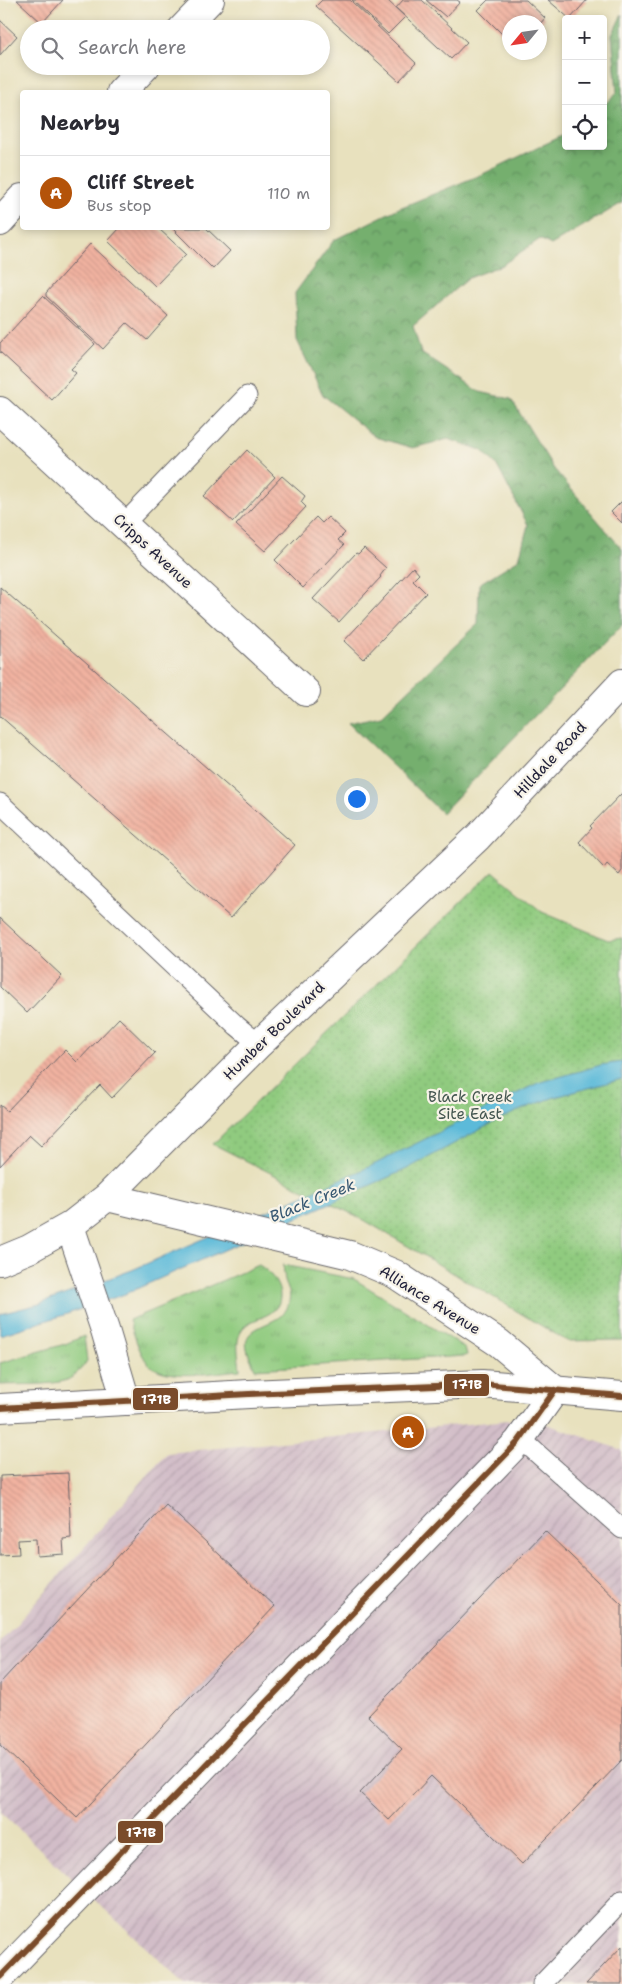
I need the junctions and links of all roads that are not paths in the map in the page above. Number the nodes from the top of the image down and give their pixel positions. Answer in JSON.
{"nodes":[{"id":1,"x":210,"y":0,"type":"edge"},
{"id":2,"x":191,"y":20,"type":"edge"},
{"id":3,"x":137,"y":75,"type":"edge"},
{"id":4,"x":123,"y":90,"type":"edge"},
{"id":5,"x":20,"y":200,"type":"edge"},
{"id":6,"x":0,"y":222,"type":"edge"},
{"id":7,"x":248,"y":396,"type":"dead end"},
{"id":8,"x":0,"y":411,"type":"edge"},
{"id":9,"x":124,"y":524,"type":"junction"},
{"id":10,"x":622,"y":683,"type":"edge"},
{"id":11,"x":306,"y":692,"type":"dead end"},
{"id":12,"x":0,"y":803,"type":"edge"},
{"id":13,"x":478,"y":837,"type":"joint"},
{"id":14,"x":259,"y":1044,"type":"junction"},
{"id":15,"x":108,"y":1197,"type":"junction"},
{"id":16,"x":70,"y":1226,"type":"junction"},
{"id":17,"x":0,"y":1261,"type":"edge"},
{"id":18,"x":555,"y":1390,"type":"junction"},
{"id":19,"x":622,"y":1396,"type":"edge"},
{"id":20,"x":126,"y":1401,"type":"junction"},
{"id":21,"x":0,"y":1408,"type":"edge"},
{"id":22,"x":522,"y":1439,"type":"junction"},
{"id":23,"x":622,"y":1529,"type":"edge"},
{"id":24,"x":622,"y":1900,"type":"edge"},
{"id":25,"x":0,"y":1977,"type":"edge"},
{"id":26,"x":542,"y":1984,"type":"edge"}],
"edges":[{"from":1,"to":2,"type":"street"},
{"from":3,"to":4,"type":"street"},
{"from":5,"to":6,"type":"street"},
{"from":7,"to":9,"type":"lane"},
{"from":8,"to":9,"type":"street","name":"Cripps Avenue"},
{"from":9,"to":11,"type":"street","name":"Cripps Avenue"},
{"from":10,"to":13,"type":"street","name":"Hilldale Road"},
{"from":12,"to":14,"type":"lane"},
{"from":13,"to":14,"type":"street","name":"Humber Boulevard"},
{"from":14,"to":15,"type":"street","name":"Humber Boulevard"},
{"from":15,"to":16,"type":"street","name":"Humber Boulevard"},
{"from":15,"to":18,"type":"street","name":"Alliance Avenue"},
{"from":16,"to":17,"type":"street","name":"Humber Boulevard"},
{"from":16,"to":20,"type":"street"},
{"from":18,"to":19,"type":"street"},
{"from":18,"to":20,"type":"street"},
{"from":18,"to":22,"type":"street"},
{"from":20,"to":21,"type":"street"},
{"from":22,"to":23,"type":"lane"},
{"from":22,"to":25,"type":"street"},
{"from":24,"to":26,"type":"lane"}]}
